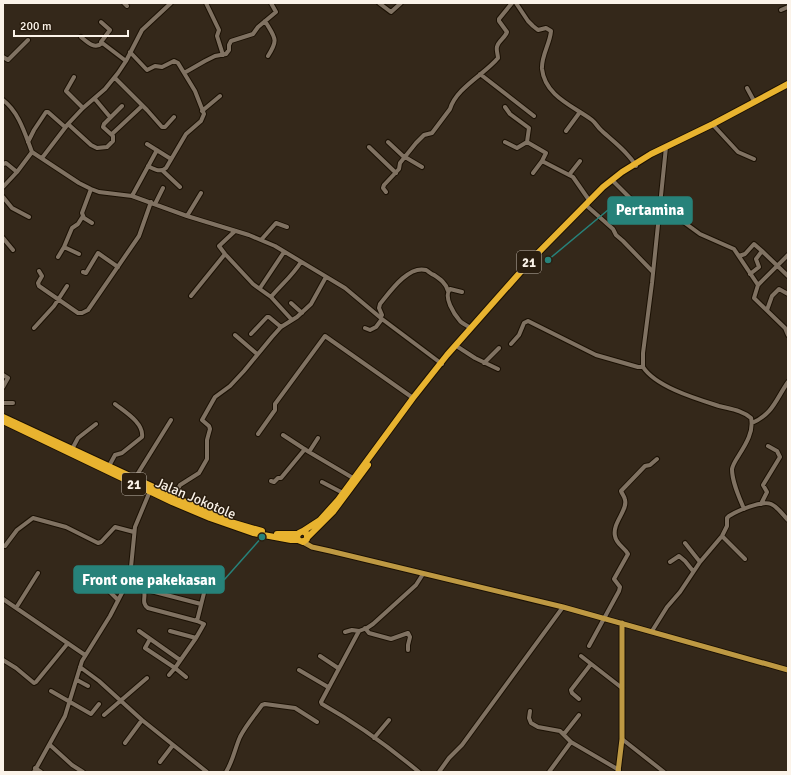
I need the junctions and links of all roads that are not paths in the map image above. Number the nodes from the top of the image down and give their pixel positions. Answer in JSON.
{"nodes":[{"id":1,"x":171,"y":3,"type":"edge"},
{"id":2,"x":206,"y":3,"type":"edge"},
{"id":3,"x":271,"y":3,"type":"edge"},
{"id":4,"x":378,"y":3,"type":"edge"},
{"id":5,"x":401,"y":3,"type":"edge"},
{"id":6,"x":512,"y":3,"type":"edge"},
{"id":7,"x":516,"y":3,"type":"edge"},
{"id":8,"x":788,"y":7,"type":"edge"},
{"id":9,"x":781,"y":10,"type":"dead end"},
{"id":10,"x":101,"y":22,"type":"dead end"},
{"id":11,"x":265,"y":22,"type":"junction"},
{"id":12,"x":81,"y":37,"type":"dead end"},
{"id":13,"x":28,"y":40,"type":"dead end"},
{"id":14,"x":102,"y":43,"type":"junction"},
{"id":15,"x":130,"y":52,"type":"junction"},
{"id":16,"x":223,"y":55,"type":"junction"},
{"id":17,"x":268,"y":56,"type":"dead end"},
{"id":18,"x":3,"y":57,"type":"edge"},
{"id":19,"x":8,"y":60,"type":"junction"},
{"id":20,"x":126,"y":61,"type":"junction"},
{"id":21,"x":13,"y":62,"type":"dead end"},
{"id":22,"x":184,"y":73,"type":"junction"},
{"id":23,"x":480,"y":74,"type":"junction"},
{"id":24,"x":74,"y":77,"type":"dead end"},
{"id":25,"x":115,"y":78,"type":"junction"},
{"id":26,"x":788,"y":84,"type":"edge"},
{"id":27,"x":747,"y":88,"type":"dead end"},
{"id":28,"x":788,"y":88,"type":"edge"},
{"id":29,"x":220,"y":96,"type":"dead end"},
{"id":30,"x":94,"y":99,"type":"junction"},
{"id":31,"x":3,"y":100,"type":"edge"},
{"id":32,"x":754,"y":101,"type":"junction"},
{"id":33,"x":122,"y":106,"type":"dead end"},
{"id":34,"x":142,"y":106,"type":"junction"},
{"id":35,"x":505,"y":107,"type":"dead end"},
{"id":36,"x":83,"y":108,"type":"junction"},
{"id":37,"x":202,"y":111,"type":"junction"},
{"id":38,"x":580,"y":112,"type":"junction"},
{"id":39,"x":534,"y":116,"type":"dead end"},
{"id":40,"x":110,"y":117,"type":"junction"},
{"id":41,"x":174,"y":117,"type":"dead end"},
{"id":42,"x":67,"y":126,"type":"junction"},
{"id":43,"x":714,"y":126,"type":"junction"},
{"id":44,"x":566,"y":131,"type":"dead end"},
{"id":45,"x":112,"y":134,"type":"junction"},
{"id":46,"x":28,"y":142,"type":"junction"},
{"id":47,"x":388,"y":142,"type":"dead end"},
{"id":48,"x":505,"y":142,"type":"dead end"},
{"id":49,"x":527,"y":142,"type":"junction"},
{"id":50,"x":147,"y":144,"type":"dead end"},
{"id":51,"x":369,"y":147,"type":"dead end"},
{"id":52,"x":666,"y":148,"type":"junction"},
{"id":53,"x":157,"y":150,"type":"junction"},
{"id":54,"x":32,"y":152,"type":"junction"},
{"id":55,"x":405,"y":157,"type":"junction"},
{"id":56,"x":42,"y":158,"type":"junction"},
{"id":57,"x":171,"y":159,"type":"junction"},
{"id":58,"x":754,"y":160,"type":"dead end"},
{"id":59,"x":542,"y":161,"type":"junction"},
{"id":60,"x":580,"y":161,"type":"dead end"},
{"id":61,"x":3,"y":164,"type":"edge"},
{"id":62,"x":636,"y":165,"type":"junction"},
{"id":63,"x":148,"y":166,"type":"junction"},
{"id":64,"x":422,"y":167,"type":"dead end"},
{"id":65,"x":163,"y":171,"type":"junction"},
{"id":66,"x":17,"y":172,"type":"junction"},
{"id":67,"x":396,"y":173,"type":"junction"},
{"id":68,"x":533,"y":174,"type":"dead end"},
{"id":69,"x":569,"y":175,"type":"junction"},
{"id":70,"x":614,"y":182,"type":"junction"},
{"id":71,"x":180,"y":186,"type":"dead end"},
{"id":72,"x":3,"y":187,"type":"edge"},
{"id":73,"x":162,"y":188,"type":"dead end"},
{"id":74,"x":91,"y":189,"type":"junction"},
{"id":75,"x":386,"y":192,"type":"dead end"},
{"id":76,"x":201,"y":193,"type":"dead end"},
{"id":77,"x":132,"y":196,"type":"junction"},
{"id":78,"x":3,"y":197,"type":"edge"},
{"id":79,"x":153,"y":203,"type":"junction"},
{"id":80,"x":588,"y":203,"type":"junction"},
{"id":81,"x":659,"y":204,"type":"junction"},
{"id":82,"x":645,"y":209,"type":"dead end"},
{"id":83,"x":83,"y":216,"type":"junction"},
{"id":84,"x":187,"y":216,"type":"junction"},
{"id":85,"x":29,"y":217,"type":"dead end"},
{"id":86,"x":92,"y":223,"type":"dead end"},
{"id":87,"x":287,"y":227,"type":"dead end"},
{"id":88,"x":235,"y":231,"type":"junction"},
{"id":89,"x":3,"y":238,"type":"edge"},
{"id":90,"x":261,"y":240,"type":"junction"},
{"id":91,"x":64,"y":247,"type":"junction"},
{"id":92,"x":13,"y":250,"type":"dead end"},
{"id":93,"x":762,"y":251,"type":"junction"},
{"id":94,"x":284,"y":252,"type":"junction"},
{"id":95,"x":79,"y":254,"type":"dead end"},
{"id":96,"x":225,"y":254,"type":"junction"},
{"id":97,"x":788,"y":255,"type":"edge"},
{"id":98,"x":58,"y":256,"type":"dead end"},
{"id":99,"x":739,"y":256,"type":"junction"},
{"id":100,"x":301,"y":262,"type":"junction"},
{"id":101,"x":778,"y":266,"type":"junction"},
{"id":102,"x":118,"y":267,"type":"junction"},
{"id":103,"x":39,"y":271,"type":"dead end"},
{"id":104,"x":83,"y":272,"type":"dead end"},
{"id":105,"x":653,"y":272,"type":"junction"},
{"id":106,"x":750,"y":274,"type":"junction"},
{"id":107,"x":788,"y":276,"type":"edge"},
{"id":108,"x":326,"y":277,"type":"junction"},
{"id":109,"x":758,"y":285,"type":"junction"},
{"id":110,"x":67,"y":286,"type":"dead end"},
{"id":111,"x":260,"y":288,"type":"junction"},
{"id":112,"x":448,"y":291,"type":"junction"},
{"id":113,"x":462,"y":292,"type":"dead end"},
{"id":114,"x":788,"y":294,"type":"edge"},
{"id":115,"x":191,"y":296,"type":"dead end"},
{"id":116,"x":271,"y":297,"type":"junction"},
{"id":117,"x":59,"y":300,"type":"junction"},
{"id":118,"x":291,"y":303,"type":"dead end"},
{"id":119,"x":767,"y":310,"type":"junction"},
{"id":120,"x":302,"y":313,"type":"junction"},
{"id":121,"x":381,"y":318,"type":"junction"},
{"id":122,"x":292,"y":320,"type":"junction"},
{"id":123,"x":281,"y":327,"type":"junction"},
{"id":124,"x":34,"y":328,"type":"dead end"},
{"id":125,"x":365,"y":328,"type":"dead end"},
{"id":126,"x":471,"y":328,"type":"junction"},
{"id":127,"x":251,"y":334,"type":"dead end"},
{"id":128,"x":235,"y":335,"type":"dead end"},
{"id":129,"x":788,"y":335,"type":"edge"},
{"id":130,"x":511,"y":344,"type":"dead end"},
{"id":131,"x":458,"y":347,"type":"junction"},
{"id":132,"x":499,"y":348,"type":"dead end"},
{"id":133,"x":257,"y":354,"type":"junction"},
{"id":134,"x":484,"y":363,"type":"junction"},
{"id":135,"x":441,"y":364,"type":"junction"},
{"id":136,"x":643,"y":367,"type":"junction"},
{"id":137,"x":498,"y":369,"type":"dead end"},
{"id":138,"x":3,"y":375,"type":"edge"},
{"id":139,"x":788,"y":382,"type":"edge"},
{"id":140,"x":3,"y":387,"type":"edge"},
{"id":141,"x":413,"y":398,"type":"junction"},
{"id":142,"x":3,"y":403,"type":"edge"},
{"id":143,"x":13,"y":403,"type":"dead end"},
{"id":144,"x":115,"y":404,"type":"dead end"},
{"id":145,"x":3,"y":417,"type":"edge"},
{"id":146,"x":171,"y":420,"type":"dead end"},
{"id":147,"x":3,"y":421,"type":"edge"},
{"id":148,"x":752,"y":423,"type":"junction"},
{"id":149,"x":96,"y":424,"type":"dead end"},
{"id":150,"x":258,"y":434,"type":"dead end"},
{"id":151,"x":283,"y":435,"type":"dead end"},
{"id":152,"x":318,"y":438,"type":"dead end"},
{"id":153,"x":768,"y":446,"type":"dead end"},
{"id":154,"x":305,"y":449,"type":"junction"},
{"id":155,"x":71,"y":451,"type":"junction"},
{"id":156,"x":309,"y":452,"type":"junction"},
{"id":157,"x":375,"y":452,"type":"junction"},
{"id":158,"x":657,"y":459,"type":"dead end"},
{"id":159,"x":94,"y":462,"type":"junction"},
{"id":160,"x":109,"y":466,"type":"junction"},
{"id":161,"x":135,"y":478,"type":"junction"},
{"id":162,"x":353,"y":478,"type":"junction"},
{"id":163,"x":271,"y":481,"type":"dead end"},
{"id":164,"x":322,"y":482,"type":"dead end"},
{"id":165,"x":151,"y":489,"type":"junction"},
{"id":166,"x":343,"y":493,"type":"junction"},
{"id":167,"x":174,"y":496,"type":"junction"},
{"id":168,"x":761,"y":504,"type":"junction"},
{"id":169,"x":744,"y":508,"type":"junction"},
{"id":170,"x":788,"y":520,"type":"edge"},
{"id":171,"x":134,"y":532,"type":"junction"},
{"id":172,"x":722,"y":536,"type":"junction"},
{"id":173,"x":303,"y":538,"type":"junction"},
{"id":174,"x":685,"y":543,"type":"dead end"},
{"id":175,"x":5,"y":546,"type":"dead end"},
{"id":176,"x":745,"y":559,"type":"dead end"},
{"id":177,"x":670,"y":562,"type":"dead end"},
{"id":178,"x":700,"y":562,"type":"junction"},
{"id":179,"x":694,"y":571,"type":"junction"},
{"id":180,"x":38,"y":573,"type":"dead end"},
{"id":181,"x":423,"y":574,"type":"junction"},
{"id":182,"x":125,"y":586,"type":"junction"},
{"id":183,"x":107,"y":589,"type":"dead end"},
{"id":184,"x":205,"y":589,"type":"dead end"},
{"id":185,"x":144,"y":591,"type":"junction"},
{"id":186,"x":3,"y":599,"type":"edge"},
{"id":187,"x":118,"y":600,"type":"junction"},
{"id":188,"x":201,"y":604,"type":"junction"},
{"id":189,"x":563,"y":607,"type":"junction"},
{"id":190,"x":16,"y":608,"type":"junction"},
{"id":191,"x":605,"y":618,"type":"junction"},
{"id":192,"x":197,"y":621,"type":"junction"},
{"id":193,"x":622,"y":623,"type":"junction"},
{"id":194,"x":366,"y":628,"type":"junction"},
{"id":195,"x":139,"y":631,"type":"dead end"},
{"id":196,"x":170,"y":631,"type":"dead end"},
{"id":197,"x":359,"y":631,"type":"junction"},
{"id":198,"x":652,"y":631,"type":"junction"},
{"id":199,"x":345,"y":632,"type":"dead end"},
{"id":200,"x":196,"y":638,"type":"junction"},
{"id":201,"x":150,"y":639,"type":"junction"},
{"id":202,"x":68,"y":643,"type":"junction"},
{"id":203,"x":589,"y":646,"type":"dead end"},
{"id":204,"x":408,"y":650,"type":"dead end"},
{"id":205,"x":85,"y":656,"type":"junction"},
{"id":206,"x":320,"y":656,"type":"dead end"},
{"id":207,"x":581,"y":656,"type":"dead end"},
{"id":208,"x":3,"y":660,"type":"edge"},
{"id":209,"x":180,"y":660,"type":"junction"},
{"id":210,"x":591,"y":664,"type":"junction"},
{"id":211,"x":80,"y":667,"type":"junction"},
{"id":212,"x":175,"y":668,"type":"junction"},
{"id":213,"x":338,"y":668,"type":"junction"},
{"id":214,"x":299,"y":670,"type":"dead end"},
{"id":215,"x":788,"y":670,"type":"edge"},
{"id":216,"x":169,"y":675,"type":"dead end"},
{"id":217,"x":186,"y":677,"type":"dead end"},
{"id":218,"x":147,"y":678,"type":"dead end"},
{"id":219,"x":77,"y":680,"type":"junction"},
{"id":220,"x":88,"y":686,"type":"dead end"},
{"id":221,"x":328,"y":687,"type":"junction"},
{"id":222,"x":622,"y":688,"type":"junction"},
{"id":223,"x":51,"y":691,"type":"dead end"},
{"id":224,"x":579,"y":699,"type":"dead end"},
{"id":225,"x":70,"y":701,"type":"junction"},
{"id":226,"x":121,"y":701,"type":"junction"},
{"id":227,"x":99,"y":704,"type":"dead end"},
{"id":228,"x":530,"y":711,"type":"dead end"},
{"id":229,"x":104,"y":715,"type":"dead end"},
{"id":230,"x":579,"y":715,"type":"dead end"},
{"id":231,"x":142,"y":720,"type":"junction"},
{"id":232,"x":389,"y":720,"type":"dead end"},
{"id":233,"x":317,"y":722,"type":"dead end"},
{"id":234,"x":564,"y":734,"type":"junction"},
{"id":235,"x":374,"y":738,"type":"junction"},
{"id":236,"x":622,"y":739,"type":"junction"},
{"id":237,"x":571,"y":742,"type":"junction"},
{"id":238,"x":125,"y":743,"type":"dead end"},
{"id":239,"x":50,"y":745,"type":"junction"},
{"id":240,"x":173,"y":745,"type":"junction"},
{"id":241,"x":160,"y":762,"type":"dead end"},
{"id":242,"x":34,"y":770,"type":"edge"},
{"id":243,"x":619,"y":771,"type":"edge"},
{"id":244,"x":41,"y":772,"type":"edge"},
{"id":245,"x":83,"y":772,"type":"edge"},
{"id":246,"x":207,"y":772,"type":"edge"},
{"id":247,"x":226,"y":772,"type":"edge"},
{"id":248,"x":419,"y":772,"type":"edge"},
{"id":249,"x":439,"y":772,"type":"edge"},
{"id":250,"x":549,"y":772,"type":"edge"},
{"id":251,"x":664,"y":772,"type":"edge"}],
"edges":[{"from":1,"to":15,"type":"street"},
{"from":2,"to":16,"type":"street"},
{"from":3,"to":11,"type":"street"},
{"from":4,"to":5,"type":"street"},
{"from":6,"to":23,"type":"street"},
{"from":7,"to":38,"type":"street"},
{"from":8,"to":9,"type":"street"},
{"from":10,"to":14,"type":"street"},
{"from":11,"to":16,"type":"street"},
{"from":11,"to":17,"type":"street"},
{"from":12,"to":14,"type":"street"},
{"from":13,"to":19,"type":"street"},
{"from":14,"to":20,"type":"street"},
{"from":15,"to":20,"type":"street"},
{"from":15,"to":22,"type":"street"},
{"from":16,"to":22,"type":"street"},
{"from":18,"to":19,"type":"street"},
{"from":19,"to":21,"type":"street"},
{"from":20,"to":25,"type":"street"},
{"from":22,"to":37,"type":"street"},
{"from":23,"to":39,"type":"street"},
{"from":23,"to":55,"type":"street"},
{"from":24,"to":36,"type":"street"},
{"from":25,"to":30,"type":"street"},
{"from":25,"to":34,"type":"street"},
{"from":26,"to":32,"type":"highway","number":"21"},
{"from":27,"to":32,"type":"street"},
{"from":28,"to":43,"type":"highway","number":"21"},
{"from":29,"to":37,"type":"street"},
{"from":30,"to":36,"type":"street"},
{"from":30,"to":40,"type":"street"},
{"from":31,"to":46,"type":"street"},
{"from":32,"to":52,"type":"highway","number":"21"},
{"from":33,"to":40,"type":"street"},
{"from":34,"to":41,"type":"street"},
{"from":34,"to":45,"type":"street"},
{"from":35,"to":49,"type":"street"},
{"from":36,"to":42,"type":"street"},
{"from":37,"to":57,"type":"street"},
{"from":38,"to":44,"type":"street"},
{"from":38,"to":62,"type":"street"},
{"from":40,"to":45,"type":"street"},
{"from":42,"to":45,"type":"street"},
{"from":42,"to":46,"type":"street"},
{"from":42,"to":56,"type":"street"},
{"from":43,"to":52,"type":"highway","number":"21"},
{"from":43,"to":58,"type":"street"},
{"from":46,"to":54,"type":"street"},
{"from":47,"to":55,"type":"street"},
{"from":48,"to":49,"type":"street"},
{"from":49,"to":59,"type":"street"},
{"from":50,"to":53,"type":"street"},
{"from":51,"to":67,"type":"street"},
{"from":52,"to":62,"type":"highway","number":"21"},
{"from":52,"to":81,"type":"street"},
{"from":53,"to":57,"type":"street"},
{"from":53,"to":63,"type":"street"},
{"from":54,"to":56,"type":"street"},
{"from":54,"to":66,"type":"street"},
{"from":55,"to":64,"type":"street"},
{"from":55,"to":67,"type":"street"},
{"from":56,"to":74,"type":"street"},
{"from":57,"to":65,"type":"street"},
{"from":59,"to":68,"type":"street"},
{"from":59,"to":69,"type":"street"},
{"from":60,"to":69,"type":"street"},
{"from":61,"to":66,"type":"street"},
{"from":62,"to":70,"type":"highway","number":"21"},
{"from":62,"to":80,"type":"highway","number":"21"},
{"from":63,"to":65,"type":"street"},
{"from":63,"to":77,"type":"street"},
{"from":65,"to":71,"type":"street"},
{"from":66,"to":72,"type":"street"},
{"from":67,"to":75,"type":"street"},
{"from":69,"to":80,"type":"street"},
{"from":70,"to":80,"type":"highway","number":"21"},
{"from":70,"to":82,"type":"street"},
{"from":73,"to":79,"type":"street"},
{"from":74,"to":77,"type":"street"},
{"from":74,"to":83,"type":"street"},
{"from":76,"to":84,"type":"street"},
{"from":77,"to":79,"type":"street"},
{"from":78,"to":85,"type":"street"},
{"from":79,"to":84,"type":"street"},
{"from":79,"to":102,"type":"street"},
{"from":80,"to":105,"type":"street"},
{"from":80,"to":126,"type":"highway","number":"21"},
{"from":80,"to":131,"type":"highway","number":"21"},
{"from":81,"to":99,"type":"street"},
{"from":81,"to":105,"type":"street"},
{"from":83,"to":86,"type":"street"},
{"from":83,"to":91,"type":"street"},
{"from":84,"to":88,"type":"street"},
{"from":87,"to":90,"type":"street"},
{"from":88,"to":90,"type":"street"},
{"from":88,"to":96,"type":"street"},
{"from":89,"to":92,"type":"street"},
{"from":90,"to":94,"type":"street"},
{"from":91,"to":95,"type":"street"},
{"from":91,"to":98,"type":"street"},
{"from":93,"to":99,"type":"street"},
{"from":93,"to":101,"type":"street"},
{"from":93,"to":106,"type":"street"},
{"from":94,"to":100,"type":"street"},
{"from":94,"to":111,"type":"street"},
{"from":96,"to":111,"type":"street"},
{"from":96,"to":115,"type":"street"},
{"from":97,"to":101,"type":"street"},
{"from":99,"to":106,"type":"street"},
{"from":100,"to":108,"type":"street"},
{"from":100,"to":116,"type":"street"},
{"from":101,"to":107,"type":"street"},
{"from":101,"to":109,"type":"street"},
{"from":102,"to":104,"type":"street"},
{"from":102,"to":117,"type":"street"},
{"from":103,"to":117,"type":"street"},
{"from":105,"to":136,"type":"street"},
{"from":106,"to":109,"type":"street"},
{"from":108,"to":120,"type":"street"},
{"from":108,"to":121,"type":"street"},
{"from":109,"to":119,"type":"street"},
{"from":110,"to":117,"type":"street"},
{"from":111,"to":116,"type":"street"},
{"from":112,"to":113,"type":"street"},
{"from":112,"to":121,"type":"street"},
{"from":112,"to":126,"type":"street"},
{"from":114,"to":119,"type":"street"},
{"from":116,"to":122,"type":"street"},
{"from":117,"to":124,"type":"street"},
{"from":118,"to":120,"type":"street"},
{"from":119,"to":129,"type":"street"},
{"from":120,"to":122,"type":"street"},
{"from":121,"to":125,"type":"street"},
{"from":121,"to":135,"type":"street"},
{"from":122,"to":123,"type":"street"},
{"from":123,"to":127,"type":"street"},
{"from":123,"to":133,"type":"street"},
{"from":126,"to":135,"type":"highway","number":"21"},
{"from":128,"to":133,"type":"street"},
{"from":130,"to":136,"type":"street"},
{"from":131,"to":134,"type":"street"},
{"from":131,"to":135,"type":"highway","number":"21"},
{"from":132,"to":134,"type":"street"},
{"from":133,"to":167,"type":"street"},
{"from":134,"to":137,"type":"street"},
{"from":135,"to":141,"type":"highway","number":"21"},
{"from":135,"to":157,"type":"highway","number":"21"},
{"from":136,"to":148,"type":"street"},
{"from":138,"to":140,"type":"street"},
{"from":139,"to":148,"type":"street"},
{"from":141,"to":150,"type":"street"},
{"from":141,"to":157,"type":"highway","number":"21"},
{"from":142,"to":143,"type":"street"},
{"from":144,"to":160,"type":"street"},
{"from":145,"to":155,"type":"highway","name":"Jalan Jokotole","number":"21"},
{"from":146,"to":161,"type":"street"},
{"from":147,"to":155,"type":"highway","name":"Jalan Jokotole","number":"21"},
{"from":148,"to":169,"type":"street"},
{"from":149,"to":155,"type":"street"},
{"from":151,"to":154,"type":"street"},
{"from":152,"to":156,"type":"street"},
{"from":153,"to":168,"type":"street"},
{"from":154,"to":156,"type":"street"},
{"from":154,"to":163,"type":"street"},
{"from":155,"to":159,"type":"highway","name":"Jalan Jokotole","number":"21"},
{"from":156,"to":162,"type":"street"},
{"from":157,"to":162,"type":"highway","number":"21"},
{"from":157,"to":173,"type":"highway","number":"21"},
{"from":158,"to":191,"type":"street"},
{"from":159,"to":160,"type":"highway","name":"Jalan Jokotole","number":"21"},
{"from":159,"to":165,"type":"highway","name":"Jalan Jokotole","number":"21"},
{"from":160,"to":161,"type":"highway","name":"Jalan Jokotole","number":"21"},
{"from":161,"to":165,"type":"highway","name":"Jalan Jokotole","number":"21"},
{"from":162,"to":166,"type":"highway","number":"21"},
{"from":164,"to":166,"type":"street"},
{"from":165,"to":167,"type":"highway","name":"Jalan Jokotole","number":"21"},
{"from":165,"to":171,"type":"street"},
{"from":165,"to":173,"type":"highway","name":"Jalan Jokotole","number":"21"},
{"from":166,"to":173,"type":"highway","number":"21"},
{"from":167,"to":173,"type":"highway","name":"Jalan Jokotole","number":"21"},
{"from":168,"to":169,"type":"street"},
{"from":168,"to":170,"type":"street"},
{"from":169,"to":172,"type":"street"},
{"from":171,"to":175,"type":"street"},
{"from":171,"to":182,"type":"street"},
{"from":172,"to":176,"type":"street"},
{"from":172,"to":178,"type":"street"},
{"from":173,"to":181,"type":"main road"},
{"from":174,"to":178,"type":"street"},
{"from":177,"to":179,"type":"street"},
{"from":178,"to":179,"type":"street"},
{"from":179,"to":198,"type":"street"},
{"from":180,"to":190,"type":"street"},
{"from":181,"to":189,"type":"main road"},
{"from":181,"to":194,"type":"street"},
{"from":182,"to":185,"type":"street"},
{"from":182,"to":187,"type":"street"},
{"from":183,"to":187,"type":"street"},
{"from":184,"to":188,"type":"street"},
{"from":185,"to":188,"type":"street"},
{"from":185,"to":192,"type":"street"},
{"from":186,"to":190,"type":"street"},
{"from":187,"to":205,"type":"street"},
{"from":188,"to":192,"type":"street"},
{"from":189,"to":191,"type":"main road"},
{"from":189,"to":249,"type":"street"},
{"from":190,"to":202,"type":"street"},
{"from":191,"to":193,"type":"main road"},
{"from":191,"to":203,"type":"street"},
{"from":192,"to":200,"type":"street"},
{"from":193,"to":198,"type":"main road"},
{"from":193,"to":222,"type":"main road"},
{"from":194,"to":197,"type":"street"},
{"from":194,"to":204,"type":"street"},
{"from":195,"to":201,"type":"street"},
{"from":196,"to":200,"type":"street"},
{"from":197,"to":199,"type":"street"},
{"from":197,"to":213,"type":"street"},
{"from":198,"to":215,"type":"main road"},
{"from":200,"to":209,"type":"street"},
{"from":201,"to":209,"type":"street"},
{"from":201,"to":212,"type":"street"},
{"from":202,"to":205,"type":"street"},
{"from":202,"to":208,"type":"street"},
{"from":205,"to":211,"type":"street"},
{"from":206,"to":213,"type":"street"},
{"from":207,"to":210,"type":"street"},
{"from":209,"to":212,"type":"street"},
{"from":210,"to":222,"type":"street"},
{"from":210,"to":224,"type":"street"},
{"from":211,"to":219,"type":"street"},
{"from":211,"to":226,"type":"street"},
{"from":212,"to":216,"type":"street"},
{"from":212,"to":217,"type":"street"},
{"from":213,"to":221,"type":"street"},
{"from":214,"to":221,"type":"street"},
{"from":218,"to":226,"type":"street"},
{"from":219,"to":220,"type":"street"},
{"from":219,"to":225,"type":"street"},
{"from":221,"to":235,"type":"street"},
{"from":222,"to":236,"type":"main road"},
{"from":223,"to":225,"type":"street"},
{"from":225,"to":227,"type":"street"},
{"from":225,"to":239,"type":"street"},
{"from":226,"to":229,"type":"street"},
{"from":226,"to":231,"type":"street"},
{"from":228,"to":234,"type":"street"},
{"from":230,"to":234,"type":"street"},
{"from":231,"to":238,"type":"street"},
{"from":231,"to":240,"type":"street"},
{"from":232,"to":235,"type":"street"},
{"from":233,"to":247,"type":"street"},
{"from":234,"to":237,"type":"street"},
{"from":235,"to":248,"type":"street"},
{"from":236,"to":243,"type":"main road"},
{"from":236,"to":251,"type":"street"},
{"from":237,"to":243,"type":"street"},
{"from":237,"to":250,"type":"street"},
{"from":239,"to":242,"type":"street"},
{"from":239,"to":245,"type":"street"},
{"from":240,"to":241,"type":"street"},
{"from":240,"to":246,"type":"street"},
{"from":242,"to":244,"type":"street"}]}
